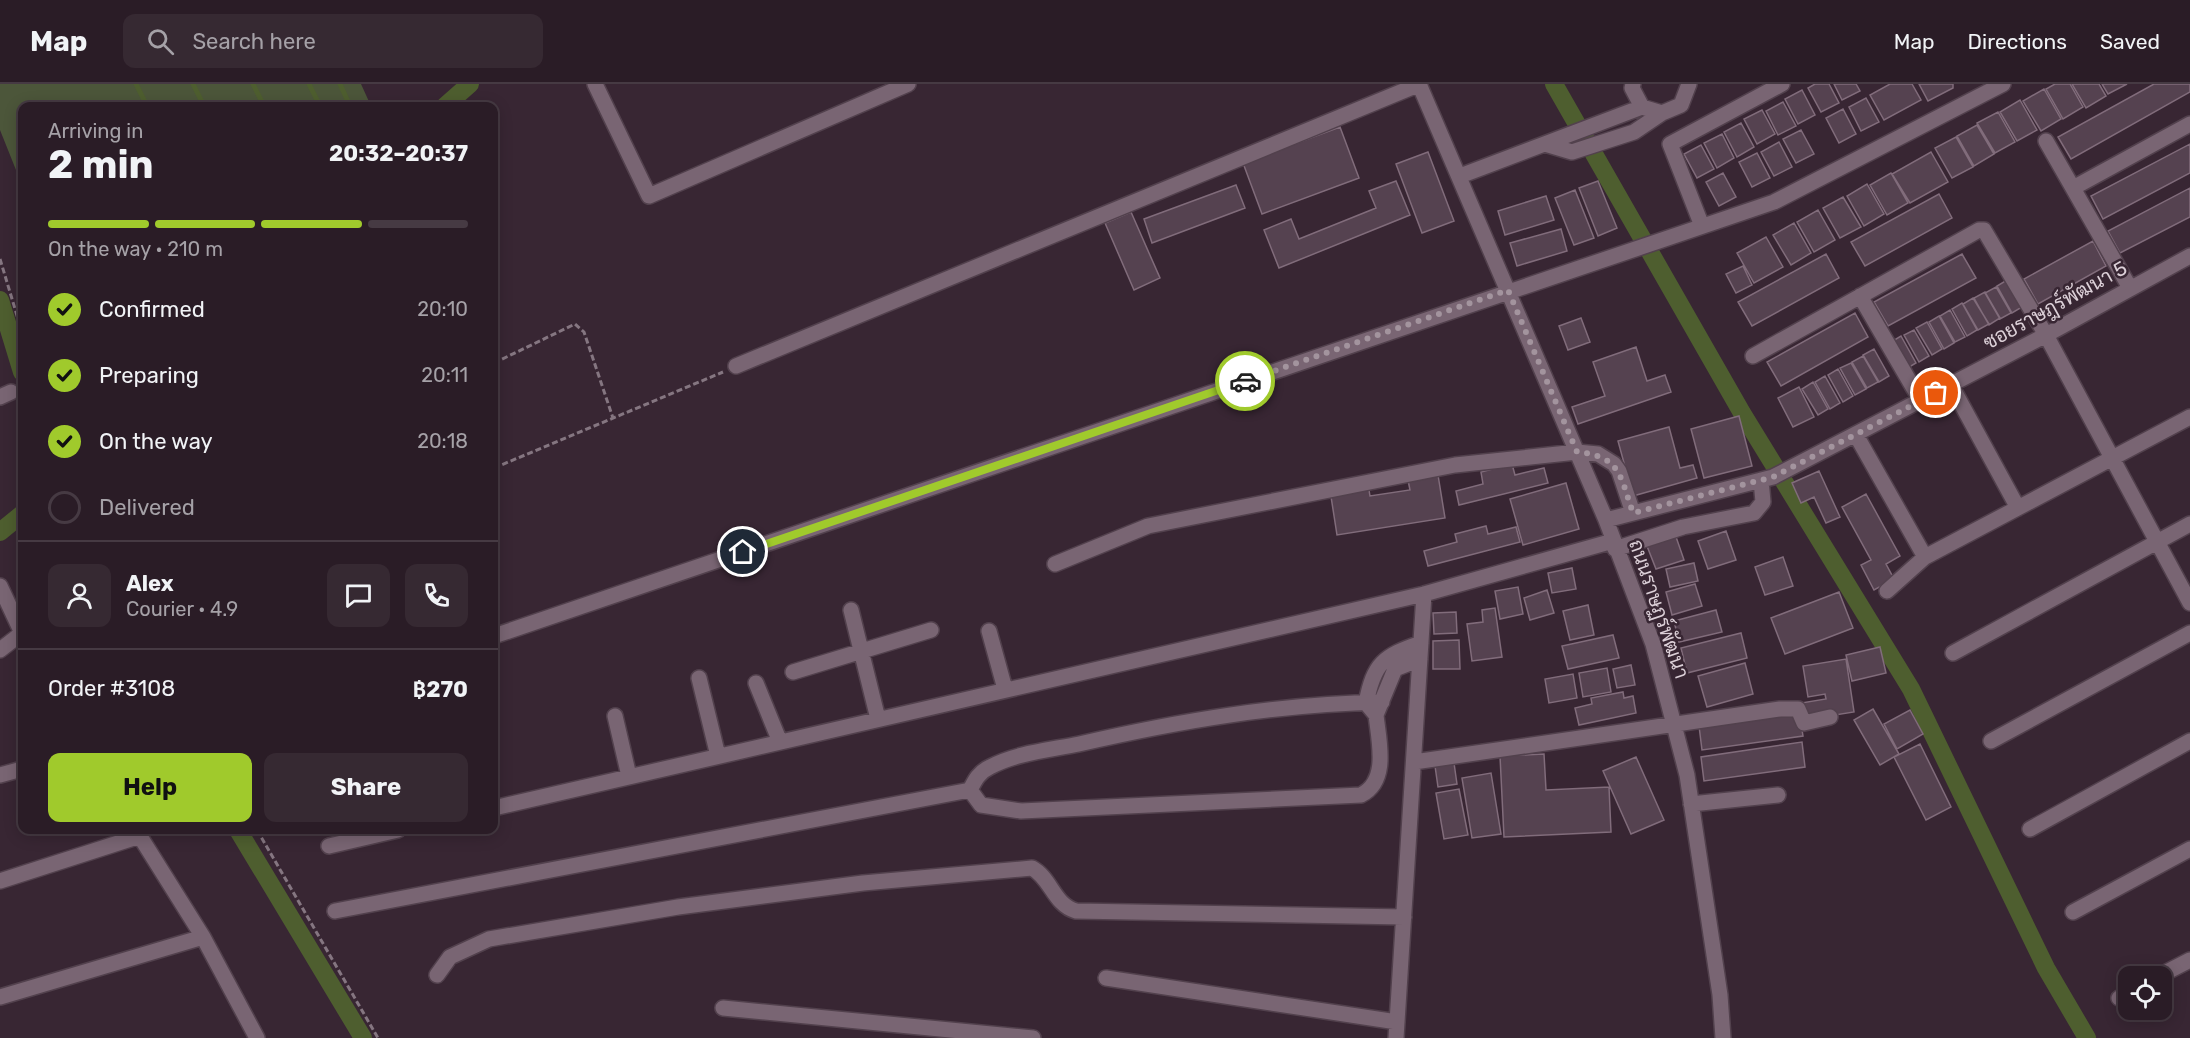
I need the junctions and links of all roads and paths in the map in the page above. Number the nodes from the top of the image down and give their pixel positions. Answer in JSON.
{"nodes":[{"id":1,"x":596,"y":84,"type":"edge"},
{"id":2,"x":908,"y":84,"type":"edge"},
{"id":3,"x":1420,"y":84,"type":"edge"},
{"id":4,"x":1633,"y":84,"type":"edge"},
{"id":5,"x":1689,"y":84,"type":"edge"},
{"id":6,"x":1782,"y":84,"type":"edge"},
{"id":7,"x":2002,"y":84,"type":"edge"},
{"id":8,"x":1642,"y":107,"type":"junction"},
{"id":9,"x":1662,"y":113,"type":"junction"},
{"id":10,"x":2190,"y":124,"type":"edge"},
{"id":11,"x":1552,"y":141,"type":"junction"},
{"id":12,"x":2046,"y":141,"type":"dead end"},
{"id":13,"x":1460,"y":176,"type":"junction"},
{"id":14,"x":2073,"y":188,"type":"junction"},
{"id":15,"x":1702,"y":225,"type":"junction"},
{"id":16,"x":2190,"y":256,"type":"edge"},
{"id":17,"x":0,"y":259,"type":"edge"},
{"id":18,"x":2130,"y":288,"type":"junction"},
{"id":19,"x":1508,"y":290,"type":"junction"},
{"id":20,"x":1860,"y":296,"type":"junction"},
{"id":21,"x":18,"y":319,"type":"edge"},
{"id":22,"x":2046,"y":335,"type":"junction"},
{"id":23,"x":1753,"y":356,"type":"dead end"},
{"id":24,"x":498,"y":361,"type":"edge"},
{"id":25,"x":736,"y":366,"type":"joint"},
{"id":26,"x":1951,"y":385,"type":"junction"},
{"id":27,"x":1921,"y":401,"type":"junction"},
{"id":28,"x":2190,"y":417,"type":"edge"},
{"id":29,"x":613,"y":418,"type":"junction"},
{"id":30,"x":1856,"y":435,"type":"junction"},
{"id":31,"x":1577,"y":452,"type":"junction"},
{"id":32,"x":2114,"y":458,"type":"junction"},
{"id":33,"x":498,"y":466,"type":"edge"},
{"id":34,"x":1767,"y":478,"type":"junction"},
{"id":35,"x":2018,"y":508,"type":"junction"},
{"id":36,"x":1633,"y":513,"type":"junction"},
{"id":37,"x":1606,"y":520,"type":"junction"},
{"id":38,"x":2190,"y":524,"type":"edge"},
{"id":39,"x":2157,"y":541,"type":"junction"},
{"id":40,"x":1614,"y":545,"type":"junction"},
{"id":41,"x":1925,"y":557,"type":"junction"},
{"id":42,"x":1055,"y":564,"type":"dead end"},
{"id":43,"x":0,"y":586,"type":"edge"},
{"id":44,"x":1887,"y":591,"type":"dead end"},
{"id":45,"x":1424,"y":594,"type":"junction"},
{"id":46,"x":2190,"y":603,"type":"edge"},
{"id":47,"x":851,"y":610,"type":"dead end"},
{"id":48,"x":18,"y":624,"type":"edge"},
{"id":49,"x":931,"y":630,"type":"dead end"},
{"id":50,"x":989,"y":631,"type":"dead end"},
{"id":51,"x":2190,"y":633,"type":"edge"},
{"id":52,"x":498,"y":635,"type":"edge"},
{"id":53,"x":18,"y":636,"type":"edge"},
{"id":54,"x":1421,"y":643,"type":"junction"},
{"id":55,"x":0,"y":650,"type":"edge"},
{"id":56,"x":862,"y":652,"type":"junction"},
{"id":57,"x":1953,"y":653,"type":"dead end"},
{"id":58,"x":1420,"y":659,"type":"junction"},
{"id":59,"x":793,"y":672,"type":"dead end"},
{"id":60,"x":699,"y":678,"type":"dead end"},
{"id":61,"x":756,"y":683,"type":"dead end"},
{"id":62,"x":1005,"y":690,"type":"junction"},
{"id":63,"x":1375,"y":707,"type":"junction"},
{"id":64,"x":615,"y":716,"type":"dead end"},
{"id":65,"x":1830,"y":717,"type":"dead end"},
{"id":66,"x":878,"y":719,"type":"junction"},
{"id":67,"x":1673,"y":723,"type":"junction"},
{"id":68,"x":1991,"y":741,"type":"dead end"},
{"id":69,"x":2190,"y":741,"type":"edge"},
{"id":70,"x":780,"y":742,"type":"junction"},
{"id":71,"x":718,"y":756,"type":"junction"},
{"id":72,"x":1414,"y":762,"type":"junction"},
{"id":73,"x":18,"y":770,"type":"edge"},
{"id":74,"x":0,"y":775,"type":"edge"},
{"id":75,"x":629,"y":776,"type":"junction"},
{"id":76,"x":970,"y":790,"type":"junction"},
{"id":77,"x":1778,"y":795,"type":"dead end"},
{"id":78,"x":1691,"y":804,"type":"junction"},
{"id":79,"x":498,"y":807,"type":"edge"},
{"id":80,"x":2030,"y":829,"type":"dead end"},
{"id":81,"x":135,"y":834,"type":"edge"},
{"id":82,"x":139,"y":834,"type":"edge"},
{"id":83,"x":259,"y":834,"type":"edge"},
{"id":84,"x":382,"y":834,"type":"edge"},
{"id":85,"x":329,"y":846,"type":"dead end"},
{"id":86,"x":2190,"y":849,"type":"edge"},
{"id":87,"x":0,"y":881,"type":"edge"},
{"id":88,"x":335,"y":911,"type":"dead end"},
{"id":89,"x":2073,"y":912,"type":"dead end"},
{"id":90,"x":1404,"y":917,"type":"junction"},
{"id":91,"x":203,"y":938,"type":"junction"},
{"id":92,"x":2190,"y":960,"type":"edge"},
{"id":93,"x":2172,"y":969,"type":"edge"},
{"id":94,"x":437,"y":975,"type":"dead end"},
{"id":95,"x":1106,"y":978,"type":"dead end"},
{"id":96,"x":0,"y":997,"type":"edge"},
{"id":97,"x":723,"y":1008,"type":"dead end"},
{"id":98,"x":1398,"y":1022,"type":"junction"},
{"id":99,"x":257,"y":1038,"type":"edge"},
{"id":100,"x":378,"y":1038,"type":"edge"},
{"id":101,"x":1033,"y":1038,"type":"edge"},
{"id":102,"x":1396,"y":1038,"type":"edge"},
{"id":103,"x":1723,"y":1038,"type":"edge"}],
"edges":[{"from":1,"to":2,"type":"street"},
{"from":3,"to":13,"type":"street","name":"ถนนราษฏร์พัฒนา"},
{"from":3,"to":25,"type":"street"},
{"from":4,"to":8,"type":"street"},
{"from":5,"to":9,"type":"street"},
{"from":6,"to":15,"type":"street"},
{"from":7,"to":15,"type":"street"},
{"from":8,"to":9,"type":"street"},
{"from":8,"to":11,"type":"street"},
{"from":9,"to":11,"type":"street"},
{"from":10,"to":14,"type":"street"},
{"from":11,"to":13,"type":"street"},
{"from":12,"to":14,"type":"street"},
{"from":13,"to":19,"type":"street","name":"ถนนราษฏร์พัฒนา"},
{"from":14,"to":18,"type":"street"},
{"from":15,"to":19,"type":"street"},
{"from":16,"to":18,"type":"street","name":"ซอยราษฎร์พัฒนา 5"},
{"from":17,"to":21,"type":"path"},
{"from":18,"to":22,"type":"street","name":"ซอยราษฎร์พัฒนา 5"},
{"from":19,"to":31,"type":"street","name":"ถนนราษฏร์พัฒนา"},
{"from":19,"to":52,"type":"street"},
{"from":20,"to":22,"type":"street"},
{"from":20,"to":23,"type":"street"},
{"from":20,"to":27,"type":"street"},
{"from":22,"to":26,"type":"street","name":"ซอยราษฎร์พัฒนา 5"},
{"from":22,"to":32,"type":"street"},
{"from":24,"to":29,"type":"path"},
{"from":25,"to":29,"type":"path"},
{"from":26,"to":27,"type":"street","name":"ซอยราษฎร์พัฒนา 5"},
{"from":26,"to":35,"type":"street"},
{"from":27,"to":30,"type":"street","name":"ซอยราษฎร์พัฒนา 5"},
{"from":28,"to":32,"type":"street"},
{"from":29,"to":33,"type":"path"},
{"from":30,"to":34,"type":"street","name":"ซอยราษฎร์พัฒนา 5"},
{"from":30,"to":41,"type":"street"},
{"from":31,"to":36,"type":"street"},
{"from":31,"to":37,"type":"street","name":"ถนนราษฏร์พัฒนา"},
{"from":31,"to":42,"type":"street"},
{"from":32,"to":35,"type":"street"},
{"from":32,"to":39,"type":"street"},
{"from":34,"to":36,"type":"street","name":"ซอยราษฎร์พัฒนา 5"},
{"from":34,"to":40,"type":"street"},
{"from":35,"to":41,"type":"street"},
{"from":36,"to":37,"type":"street","name":"ซอยราษฎร์พัฒนา 5"},
{"from":37,"to":40,"type":"street","name":"ถนนราษฏร์พัฒนา"},
{"from":38,"to":39,"type":"street"},
{"from":39,"to":46,"type":"street"},
{"from":39,"to":57,"type":"street"},
{"from":40,"to":45,"type":"street"},
{"from":40,"to":67,"type":"street","name":"ถนนราษฏร์พัฒนา"},
{"from":41,"to":44,"type":"street"},
{"from":43,"to":48,"type":"street"},
{"from":45,"to":54,"type":"street"},
{"from":45,"to":62,"type":"street"},
{"from":47,"to":56,"type":"street"},
{"from":49,"to":56,"type":"street"},
{"from":50,"to":62,"type":"street"},
{"from":51,"to":68,"type":"street"},
{"from":53,"to":55,"type":"street"},
{"from":54,"to":58,"type":"street"},
{"from":54,"to":63,"type":"street"},
{"from":56,"to":59,"type":"street"},
{"from":56,"to":66,"type":"street"},
{"from":58,"to":63,"type":"street"},
{"from":58,"to":72,"type":"street"},
{"from":60,"to":71,"type":"street"},
{"from":61,"to":70,"type":"street"},
{"from":62,"to":66,"type":"street"},
{"from":63,"to":76,"type":"street"},
{"from":63,"to":76,"type":"street"},
{"from":64,"to":75,"type":"street"},
{"from":65,"to":67,"type":"street"},
{"from":66,"to":70,"type":"street"},
{"from":67,"to":72,"type":"street"},
{"from":67,"to":78,"type":"street","name":"ถนนราษฏร์พัฒนา"},
{"from":69,"to":80,"type":"street"},
{"from":70,"to":71,"type":"street"},
{"from":71,"to":75,"type":"street"},
{"from":72,"to":90,"type":"street"},
{"from":73,"to":74,"type":"street"},
{"from":75,"to":79,"type":"street"},
{"from":76,"to":88,"type":"street"},
{"from":77,"to":78,"type":"street"},
{"from":78,"to":103,"type":"street","name":"ถนนราษฏร์พัฒนา"},
{"from":81,"to":87,"type":"street"},
{"from":82,"to":91,"type":"street"},
{"from":83,"to":100,"type":"path"},
{"from":84,"to":85,"type":"street"},
{"from":86,"to":89,"type":"street"},
{"from":90,"to":94,"type":"street"},
{"from":90,"to":98,"type":"street"},
{"from":91,"to":96,"type":"street"},
{"from":91,"to":99,"type":"street"},
{"from":92,"to":93,"type":"street"},
{"from":95,"to":98,"type":"street"},
{"from":97,"to":101,"type":"street"},
{"from":98,"to":102,"type":"street"}]}
